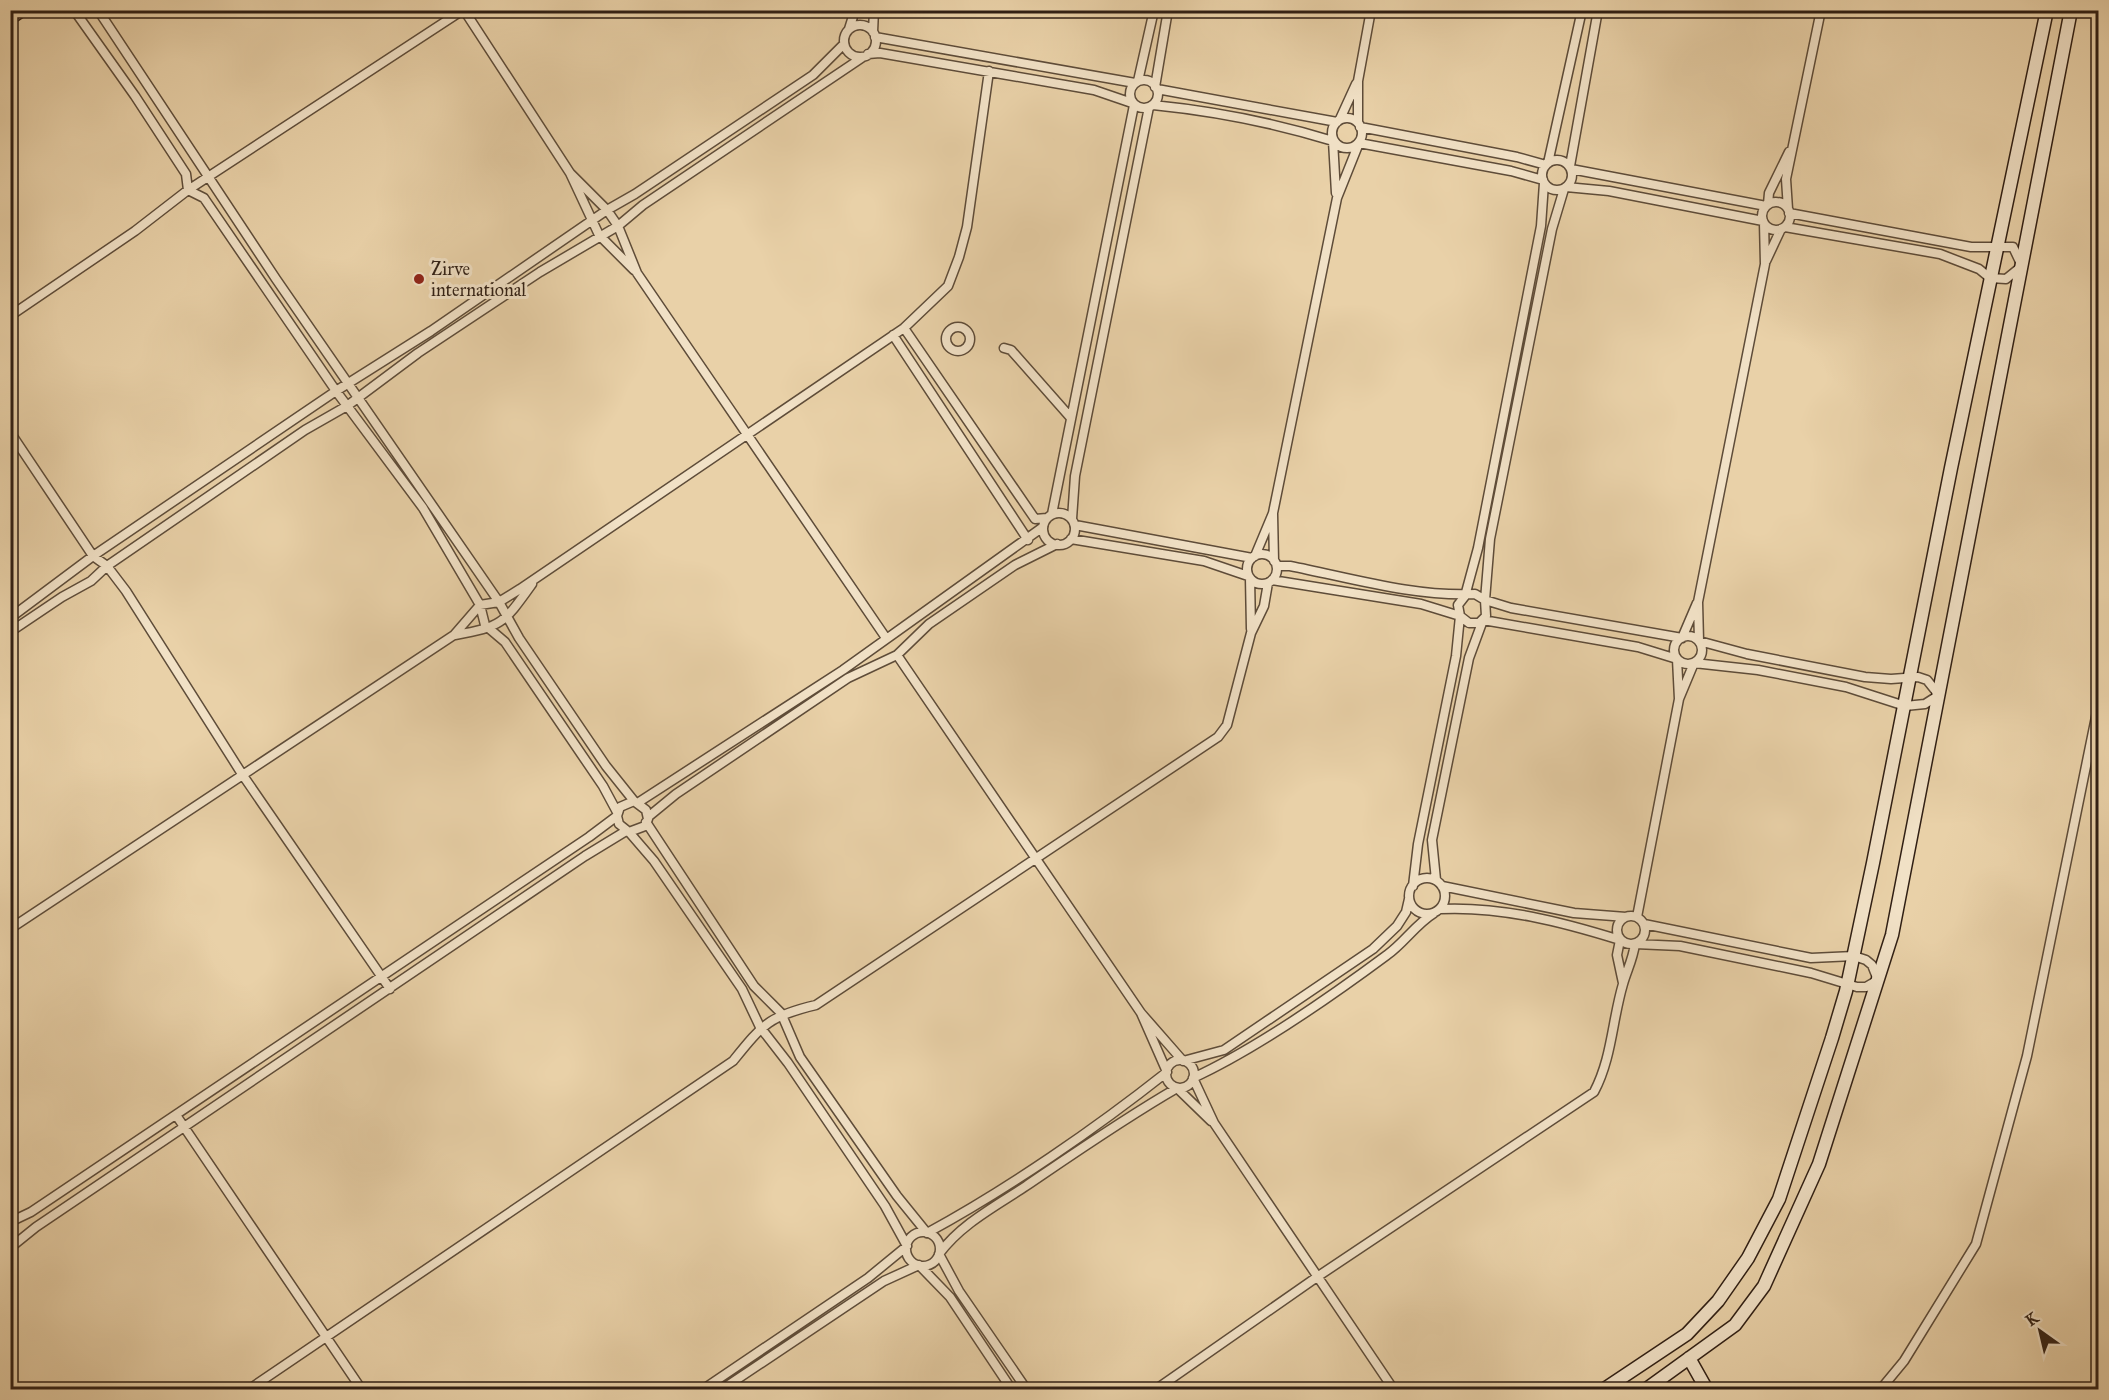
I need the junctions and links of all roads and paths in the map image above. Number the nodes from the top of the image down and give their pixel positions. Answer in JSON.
{"nodes":[{"id":1,"x":22,"y":10,"type":"edge"},
{"id":2,"x":74,"y":10,"type":"edge"},
{"id":3,"x":98,"y":10,"type":"edge"},
{"id":4,"x":464,"y":10,"type":"edge"},
{"id":5,"x":855,"y":10,"type":"edge"},
{"id":6,"x":874,"y":10,"type":"edge"},
{"id":7,"x":1154,"y":10,"type":"edge"},
{"id":8,"x":1168,"y":10,"type":"edge"},
{"id":9,"x":1371,"y":10,"type":"edge"},
{"id":10,"x":1582,"y":10,"type":"edge"},
{"id":11,"x":1598,"y":10,"type":"edge"},
{"id":12,"x":1821,"y":10,"type":"edge"},
{"id":13,"x":2047,"y":10,"type":"edge"},
{"id":14,"x":2071,"y":10,"type":"edge"},
{"id":15,"x":10,"y":18,"type":"edge"},
{"id":16,"x":849,"y":29,"type":"junction"},
{"id":17,"x":874,"y":34,"type":"junction"},
{"id":18,"x":844,"y":44,"type":"junction"},
{"id":19,"x":866,"y":55,"type":"junction"},
{"id":20,"x":989,"y":71,"type":"junction"},
{"id":21,"x":1358,"y":81,"type":"junction"},
{"id":22,"x":1137,"y":82,"type":"junction"},
{"id":23,"x":147,"y":87,"type":"junction"},
{"id":24,"x":1156,"y":88,"type":"junction"},
{"id":25,"x":135,"y":96,"type":"junction"},
{"id":26,"x":1133,"y":104,"type":"junction"},
{"id":27,"x":1151,"y":106,"type":"junction"},
{"id":28,"x":1338,"y":121,"type":"junction"},
{"id":29,"x":1359,"y":124,"type":"junction"},
{"id":30,"x":1333,"y":141,"type":"junction"},
{"id":31,"x":1359,"y":143,"type":"junction"},
{"id":32,"x":1792,"y":147,"type":"junction"},
{"id":33,"x":1547,"y":164,"type":"junction"},
{"id":34,"x":1571,"y":168,"type":"junction"},
{"id":35,"x":570,"y":173,"type":"junction"},
{"id":36,"x":211,"y":177,"type":"junction"},
{"id":37,"x":1544,"y":181,"type":"junction"},
{"id":38,"x":1565,"y":188,"type":"junction"},
{"id":39,"x":188,"y":190,"type":"junction"},
{"id":40,"x":1336,"y":198,"type":"junction"},
{"id":41,"x":1767,"y":205,"type":"junction"},
{"id":42,"x":607,"y":210,"type":"junction"},
{"id":43,"x":1788,"y":211,"type":"junction"},
{"id":44,"x":1112,"y":218,"type":"junction"},
{"id":45,"x":593,"y":220,"type":"junction"},
{"id":46,"x":1126,"y":220,"type":"junction"},
{"id":47,"x":1763,"y":222,"type":"junction"},
{"id":48,"x":618,"y":226,"type":"junction"},
{"id":49,"x":1783,"y":228,"type":"junction"},
{"id":50,"x":599,"y":236,"type":"junction"},
{"id":51,"x":1997,"y":245,"type":"junction"},
{"id":52,"x":1536,"y":253,"type":"junction"},
{"id":53,"x":1547,"y":255,"type":"junction"},
{"id":54,"x":1765,"y":264,"type":"junction"},
{"id":55,"x":2022,"y":266,"type":"junction"},
{"id":56,"x":638,"y":273,"type":"junction"},
{"id":57,"x":1990,"y":278,"type":"junction"},
{"id":58,"x":276,"y":279,"type":"junction"},
{"id":59,"x":265,"y":285,"type":"junction"},
{"id":60,"x":10,"y":315,"type":"edge"},
{"id":61,"x":904,"y":328,"type":"junction"},
{"id":62,"x":892,"y":335,"type":"junction"},
{"id":63,"x":1518,"y":340,"type":"junction"},
{"id":64,"x":1530,"y":342,"type":"junction"},
{"id":65,"x":1004,"y":348,"type":"dead end"},
{"id":66,"x":350,"y":383,"type":"junction"},
{"id":67,"x":336,"y":391,"type":"junction"},
{"id":68,"x":359,"y":398,"type":"junction"},
{"id":69,"x":347,"y":406,"type":"junction"},
{"id":70,"x":1504,"y":414,"type":"junction"},
{"id":71,"x":1515,"y":416,"type":"junction"},
{"id":72,"x":1071,"y":418,"type":"junction"},
{"id":73,"x":10,"y":432,"type":"edge"},
{"id":74,"x":747,"y":434,"type":"junction"},
{"id":75,"x":1273,"y":513,"type":"junction"},
{"id":76,"x":1050,"y":516,"type":"junction"},
{"id":77,"x":1074,"y":522,"type":"junction"},
{"id":78,"x":1482,"y":526,"type":"junction"},
{"id":79,"x":1043,"y":527,"type":"junction"},
{"id":80,"x":1492,"y":528,"type":"junction"},
{"id":81,"x":1071,"y":539,"type":"junction"},
{"id":82,"x":1028,"y":540,"type":"junction"},
{"id":83,"x":1057,"y":544,"type":"junction"},
{"id":84,"x":93,"y":556,"type":"junction"},
{"id":85,"x":1253,"y":557,"type":"junction"},
{"id":86,"x":1276,"y":563,"type":"junction"},
{"id":87,"x":107,"y":566,"type":"junction"},
{"id":88,"x":1249,"y":577,"type":"junction"},
{"id":89,"x":537,"y":578,"type":"junction"},
{"id":90,"x":1270,"y":582,"type":"junction"},
{"id":91,"x":1465,"y":596,"type":"junction"},
{"id":92,"x":1485,"y":600,"type":"junction"},
{"id":93,"x":499,"y":602,"type":"junction"},
{"id":94,"x":1698,"y":602,"type":"junction"},
{"id":95,"x":480,"y":605,"type":"junction"},
{"id":96,"x":1460,"y":616,"type":"junction"},
{"id":97,"x":10,"y":618,"type":"edge"},
{"id":98,"x":508,"y":618,"type":"junction"},
{"id":99,"x":1483,"y":620,"type":"junction"},
{"id":100,"x":490,"y":629,"type":"junction"},
{"id":101,"x":10,"y":632,"type":"edge"},
{"id":102,"x":1251,"y":633,"type":"junction"},
{"id":103,"x":454,"y":635,"type":"junction"},
{"id":104,"x":885,"y":638,"type":"junction"},
{"id":105,"x":1682,"y":638,"type":"junction"},
{"id":106,"x":1699,"y":641,"type":"junction"},
{"id":107,"x":897,"y":655,"type":"junction"},
{"id":108,"x":1677,"y":659,"type":"junction"},
{"id":109,"x":1694,"y":663,"type":"junction"},
{"id":110,"x":1911,"y":676,"type":"junction"},
{"id":111,"x":1939,"y":695,"type":"junction"},
{"id":112,"x":560,"y":699,"type":"junction"},
{"id":113,"x":1680,"y":699,"type":"junction"},
{"id":114,"x":789,"y":705,"type":"junction"},
{"id":115,"x":549,"y":706,"type":"junction"},
{"id":116,"x":1905,"y":706,"type":"junction"},
{"id":117,"x":2098,"y":707,"type":"edge"},
{"id":118,"x":795,"y":714,"type":"junction"},
{"id":119,"x":242,"y":774,"type":"junction"},
{"id":120,"x":637,"y":802,"type":"junction"},
{"id":121,"x":617,"y":814,"type":"junction"},
{"id":122,"x":647,"y":819,"type":"junction"},
{"id":123,"x":628,"y":831,"type":"junction"},
{"id":124,"x":1036,"y":860,"type":"junction"},
{"id":125,"x":530,"y":877,"type":"junction"},
{"id":126,"x":1439,"y":883,"type":"junction"},
{"id":127,"x":1413,"y":886,"type":"junction"},
{"id":128,"x":537,"y":888,"type":"junction"},
{"id":129,"x":1506,"y":898,"type":"junction"},
{"id":130,"x":1409,"y":899,"type":"junction"},
{"id":131,"x":1437,"y":911,"type":"junction"},
{"id":132,"x":1503,"y":912,"type":"junction"},
{"id":133,"x":1626,"y":917,"type":"junction"},
{"id":134,"x":1637,"y":917,"type":"junction"},
{"id":135,"x":1644,"y":924,"type":"junction"},
{"id":136,"x":10,"y":928,"type":"edge"},
{"id":137,"x":1620,"y":940,"type":"junction"},
{"id":138,"x":1635,"y":944,"type":"junction"},
{"id":139,"x":1854,"y":956,"type":"junction"},
{"id":140,"x":382,"y":977,"type":"junction"},
{"id":141,"x":1878,"y":980,"type":"junction"},
{"id":142,"x":1623,"y":983,"type":"junction"},
{"id":143,"x":1847,"y":985,"type":"junction"},
{"id":144,"x":390,"y":989,"type":"junction"},
{"id":145,"x":1141,"y":1012,"type":"junction"},
{"id":146,"x":782,"y":1013,"type":"junction"},
{"id":147,"x":760,"y":1027,"type":"junction"},
{"id":148,"x":1183,"y":1061,"type":"junction"},
{"id":149,"x":1167,"y":1072,"type":"junction"},
{"id":150,"x":1194,"y":1078,"type":"junction"},
{"id":151,"x":1177,"y":1088,"type":"junction"},
{"id":152,"x":176,"y":1115,"type":"junction"},
{"id":153,"x":1214,"y":1123,"type":"junction"},
{"id":154,"x":184,"y":1126,"type":"junction"},
{"id":155,"x":10,"y":1222,"type":"edge"},
{"id":156,"x":927,"y":1233,"type":"junction"},
{"id":157,"x":907,"y":1246,"type":"junction"},
{"id":158,"x":10,"y":1248,"type":"edge"},
{"id":159,"x":939,"y":1254,"type":"junction"},
{"id":160,"x":919,"y":1265,"type":"junction"},
{"id":161,"x":1317,"y":1277,"type":"junction"},
{"id":162,"x":327,"y":1337,"type":"junction"},
{"id":163,"x":753,"y":1355,"type":"junction"},
{"id":164,"x":1689,"y":1358,"type":"junction"},
{"id":165,"x":758,"y":1364,"type":"junction"},
{"id":166,"x":248,"y":1389,"type":"edge"},
{"id":167,"x":362,"y":1389,"type":"edge"},
{"id":168,"x":702,"y":1389,"type":"edge"},
{"id":169,"x":721,"y":1389,"type":"edge"},
{"id":170,"x":1012,"y":1389,"type":"edge"},
{"id":171,"x":1027,"y":1389,"type":"edge"},
{"id":172,"x":1155,"y":1389,"type":"edge"},
{"id":173,"x":1394,"y":1389,"type":"edge"},
{"id":174,"x":1603,"y":1389,"type":"edge"},
{"id":175,"x":1645,"y":1389,"type":"edge"},
{"id":176,"x":1707,"y":1389,"type":"edge"},
{"id":177,"x":1880,"y":1389,"type":"edge"}],
"edges":[{"from":1,"to":15,"type":"street"},
{"from":2,"to":25,"type":"street"},
{"from":3,"to":23,"type":"street"},
{"from":4,"to":35,"type":"street"},
{"from":4,"to":36,"type":"street"},
{"from":5,"to":16,"type":"street"},
{"from":6,"to":17,"type":"street"},
{"from":7,"to":22,"type":"street"},
{"from":8,"to":24,"type":"street"},
{"from":9,"to":21,"type":"street"},
{"from":10,"to":33,"type":"street"},
{"from":11,"to":34,"type":"street"},
{"from":12,"to":32,"type":"street"},
{"from":13,"to":51,"type":"street"},
{"from":14,"to":55,"type":"street"},
{"from":16,"to":17,"type":"street"},
{"from":16,"to":18,"type":"street"},
{"from":17,"to":19,"type":"street"},
{"from":17,"to":22,"type":"street"},
{"from":18,"to":19,"type":"street"},
{"from":18,"to":42,"type":"street"},
{"from":19,"to":20,"type":"street"},
{"from":19,"to":48,"type":"street"},
{"from":20,"to":26,"type":"street"},
{"from":20,"to":61,"type":"street"},
{"from":21,"to":28,"type":"street"},
{"from":21,"to":29,"type":"street"},
{"from":22,"to":24,"type":"street"},
{"from":22,"to":26,"type":"street"},
{"from":23,"to":25,"type":"street"},
{"from":23,"to":36,"type":"street"},
{"from":24,"to":27,"type":"street"},
{"from":24,"to":28,"type":"street"},
{"from":25,"to":39,"type":"street"},
{"from":26,"to":27,"type":"street"},
{"from":26,"to":44,"type":"street"},
{"from":27,"to":30,"type":"street"},
{"from":27,"to":46,"type":"street"},
{"from":28,"to":29,"type":"street"},
{"from":28,"to":30,"type":"street"},
{"from":29,"to":31,"type":"street"},
{"from":29,"to":33,"type":"street"},
{"from":30,"to":31,"type":"street"},
{"from":30,"to":40,"type":"street"},
{"from":31,"to":37,"type":"street"},
{"from":31,"to":40,"type":"street"},
{"from":32,"to":41,"type":"street"},
{"from":32,"to":43,"type":"street"},
{"from":33,"to":34,"type":"street"},
{"from":33,"to":37,"type":"street"},
{"from":34,"to":38,"type":"street"},
{"from":34,"to":41,"type":"street"},
{"from":35,"to":42,"type":"street"},
{"from":35,"to":45,"type":"street"},
{"from":36,"to":39,"type":"street"},
{"from":36,"to":58,"type":"street"},
{"from":37,"to":38,"type":"street"},
{"from":37,"to":52,"type":"street"},
{"from":38,"to":47,"type":"street"},
{"from":38,"to":53,"type":"street"},
{"from":39,"to":59,"type":"street"},
{"from":39,"to":60,"type":"street"},
{"from":40,"to":75,"type":"street"},
{"from":41,"to":43,"type":"street"},
{"from":41,"to":47,"type":"street"},
{"from":42,"to":45,"type":"street"},
{"from":42,"to":48,"type":"street"},
{"from":43,"to":49,"type":"street"},
{"from":43,"to":51,"type":"street"},
{"from":44,"to":46,"type":"street"},
{"from":44,"to":72,"type":"street"},
{"from":45,"to":50,"type":"street"},
{"from":45,"to":66,"type":"street"},
{"from":46,"to":77,"type":"street"},
{"from":47,"to":49,"type":"street"},
{"from":47,"to":54,"type":"street"},
{"from":48,"to":50,"type":"street"},
{"from":48,"to":56,"type":"street"},
{"from":49,"to":54,"type":"street"},
{"from":49,"to":57,"type":"street"},
{"from":50,"to":56,"type":"street"},
{"from":50,"to":68,"type":"street"},
{"from":51,"to":55,"type":"street"},
{"from":51,"to":57,"type":"street"},
{"from":52,"to":53,"type":"street"},
{"from":52,"to":63,"type":"street"},
{"from":53,"to":64,"type":"street"},
{"from":54,"to":94,"type":"street"},
{"from":55,"to":57,"type":"street"},
{"from":55,"to":111,"type":"street"},
{"from":56,"to":74,"type":"street"},
{"from":57,"to":110,"type":"street"},
{"from":58,"to":59,"type":"street"},
{"from":58,"to":66,"type":"street"},
{"from":59,"to":67,"type":"street"},
{"from":61,"to":62,"type":"street"},
{"from":61,"to":76,"type":"street"},
{"from":62,"to":74,"type":"street"},
{"from":62,"to":82,"type":"street"},
{"from":63,"to":64,"type":"street"},
{"from":63,"to":70,"type":"street"},
{"from":64,"to":71,"type":"street"},
{"from":65,"to":72,"type":"street"},
{"from":66,"to":67,"type":"street"},
{"from":66,"to":68,"type":"street"},
{"from":67,"to":69,"type":"street"},
{"from":67,"to":84,"type":"street"},
{"from":68,"to":69,"type":"street"},
{"from":68,"to":93,"type":"street"},
{"from":69,"to":87,"type":"street"},
{"from":69,"to":95,"type":"street"},
{"from":70,"to":71,"type":"street"},
{"from":70,"to":78,"type":"street"},
{"from":71,"to":80,"type":"street"},
{"from":72,"to":76,"type":"street"},
{"from":73,"to":84,"type":"street"},
{"from":74,"to":89,"type":"street"},
{"from":74,"to":104,"type":"street"},
{"from":75,"to":85,"type":"street"},
{"from":75,"to":86,"type":"street"},
{"from":76,"to":77,"type":"street"},
{"from":76,"to":79,"type":"street"},
{"from":77,"to":81,"type":"street"},
{"from":77,"to":85,"type":"street"},
{"from":78,"to":80,"type":"street"},
{"from":78,"to":91,"type":"street"},
{"from":79,"to":82,"type":"street"},
{"from":79,"to":83,"type":"street"},
{"from":80,"to":92,"type":"street"},
{"from":81,"to":83,"type":"street"},
{"from":81,"to":88,"type":"street"},
{"from":82,"to":104,"type":"street"},
{"from":83,"to":107,"type":"street"},
{"from":84,"to":87,"type":"street"},
{"from":84,"to":97,"type":"street"},
{"from":85,"to":86,"type":"street"},
{"from":85,"to":88,"type":"street"},
{"from":86,"to":90,"type":"street"},
{"from":86,"to":91,"type":"street"},
{"from":87,"to":101,"type":"street"},
{"from":87,"to":119,"type":"street"},
{"from":88,"to":90,"type":"street"},
{"from":88,"to":102,"type":"street"},
{"from":89,"to":93,"type":"street"},
{"from":89,"to":98,"type":"street"},
{"from":90,"to":96,"type":"street"},
{"from":90,"to":102,"type":"street"},
{"from":91,"to":92,"type":"street"},
{"from":91,"to":96,"type":"street"},
{"from":92,"to":99,"type":"street"},
{"from":92,"to":105,"type":"street"},
{"from":93,"to":95,"type":"street"},
{"from":93,"to":98,"type":"street"},
{"from":94,"to":105,"type":"street"},
{"from":94,"to":106,"type":"street"},
{"from":95,"to":100,"type":"street"},
{"from":95,"to":103,"type":"street"},
{"from":96,"to":99,"type":"street"},
{"from":96,"to":127,"type":"street"},
{"from":98,"to":100,"type":"street"},
{"from":98,"to":112,"type":"street"},
{"from":99,"to":108,"type":"street"},
{"from":99,"to":126,"type":"street"},
{"from":100,"to":103,"type":"street"},
{"from":100,"to":115,"type":"street"},
{"from":102,"to":124,"type":"street"},
{"from":103,"to":119,"type":"street"},
{"from":104,"to":114,"type":"street"},
{"from":105,"to":106,"type":"street"},
{"from":105,"to":108,"type":"street"},
{"from":106,"to":109,"type":"street"},
{"from":106,"to":110,"type":"street"},
{"from":107,"to":118,"type":"street"},
{"from":107,"to":124,"type":"street"},
{"from":108,"to":109,"type":"street"},
{"from":108,"to":113,"type":"street"},
{"from":109,"to":113,"type":"street"},
{"from":109,"to":116,"type":"street"},
{"from":110,"to":111,"type":"street"},
{"from":110,"to":116,"type":"street"},
{"from":111,"to":116,"type":"street"},
{"from":111,"to":141,"type":"street"},
{"from":112,"to":115,"type":"street"},
{"from":112,"to":120,"type":"street"},
{"from":113,"to":134,"type":"street"},
{"from":114,"to":118,"type":"street"},
{"from":114,"to":120,"type":"street"},
{"from":115,"to":121,"type":"street"},
{"from":116,"to":139,"type":"street"},
{"from":117,"to":177,"type":"street"},
{"from":118,"to":122,"type":"street"},
{"from":119,"to":136,"type":"street"},
{"from":119,"to":140,"type":"street"},
{"from":120,"to":121,"type":"street"},
{"from":120,"to":122,"type":"street"},
{"from":121,"to":123,"type":"street"},
{"from":121,"to":125,"type":"street"},
{"from":122,"to":123,"type":"street"},
{"from":122,"to":146,"type":"street"},
{"from":123,"to":128,"type":"street"},
{"from":123,"to":147,"type":"street"},
{"from":124,"to":145,"type":"street"},
{"from":124,"to":146,"type":"street"},
{"from":125,"to":128,"type":"street"},
{"from":125,"to":140,"type":"street"},
{"from":126,"to":127,"type":"street"},
{"from":126,"to":129,"type":"street"},
{"from":126,"to":131,"type":"street"},
{"from":127,"to":130,"type":"street"},
{"from":128,"to":144,"type":"street"},
{"from":129,"to":132,"type":"street"},
{"from":129,"to":133,"type":"street"},
{"from":130,"to":131,"type":"street"},
{"from":130,"to":148,"type":"street"},
{"from":131,"to":132,"type":"street"},
{"from":131,"to":150,"type":"street"},
{"from":132,"to":137,"type":"street"},
{"from":133,"to":134,"type":"street"},
{"from":133,"to":137,"type":"street"},
{"from":134,"to":135,"type":"street"},
{"from":135,"to":138,"type":"street"},
{"from":135,"to":139,"type":"street"},
{"from":137,"to":138,"type":"street"},
{"from":137,"to":142,"type":"street"},
{"from":138,"to":142,"type":"street"},
{"from":138,"to":143,"type":"street"},
{"from":139,"to":141,"type":"street"},
{"from":139,"to":143,"type":"street"},
{"from":140,"to":144,"type":"street"},
{"from":140,"to":152,"type":"street"},
{"from":141,"to":143,"type":"street"},
{"from":141,"to":164,"type":"street"},
{"from":142,"to":161,"type":"street"},
{"from":143,"to":174,"type":"street"},
{"from":144,"to":154,"type":"street"},
{"from":145,"to":148,"type":"street"},
{"from":145,"to":149,"type":"street"},
{"from":146,"to":147,"type":"street"},
{"from":146,"to":156,"type":"street"},
{"from":147,"to":157,"type":"street"},
{"from":147,"to":162,"type":"street"},
{"from":148,"to":149,"type":"street"},
{"from":148,"to":150,"type":"street"},
{"from":149,"to":151,"type":"street"},
{"from":149,"to":156,"type":"street"},
{"from":150,"to":151,"type":"street"},
{"from":150,"to":153,"type":"street"},
{"from":151,"to":153,"type":"street"},
{"from":151,"to":159,"type":"street"},
{"from":152,"to":154,"type":"street"},
{"from":152,"to":155,"type":"street"},
{"from":153,"to":161,"type":"street"},
{"from":154,"to":158,"type":"street"},
{"from":154,"to":162,"type":"street"},
{"from":156,"to":157,"type":"street"},
{"from":156,"to":159,"type":"street"},
{"from":157,"to":160,"type":"street"},
{"from":157,"to":163,"type":"street"},
{"from":159,"to":160,"type":"street"},
{"from":159,"to":171,"type":"street"},
{"from":160,"to":165,"type":"street"},
{"from":160,"to":170,"type":"street"},
{"from":161,"to":172,"type":"street"},
{"from":161,"to":173,"type":"street"},
{"from":162,"to":166,"type":"street"},
{"from":162,"to":167,"type":"street"},
{"from":163,"to":165,"type":"street"},
{"from":163,"to":168,"type":"street"},
{"from":164,"to":175,"type":"street"},
{"from":164,"to":176,"type":"street"},
{"from":165,"to":169,"type":"street"}]}
